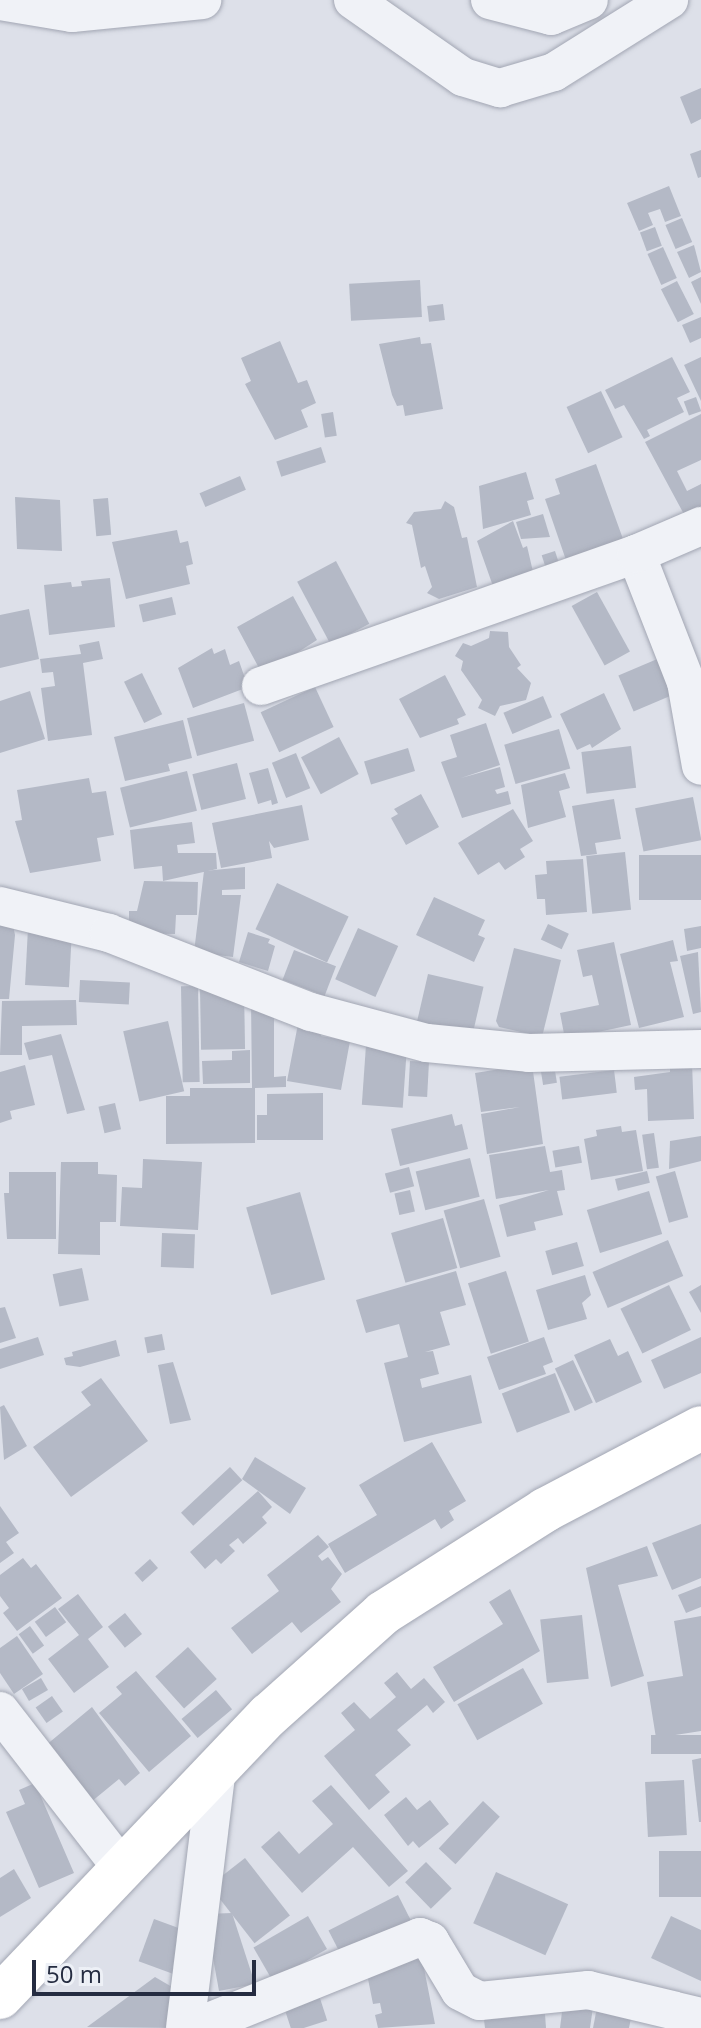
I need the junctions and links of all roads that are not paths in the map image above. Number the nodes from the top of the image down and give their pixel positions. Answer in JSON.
{"nodes":[{"id":1,"x":202,"y":0,"type":"edge"},
{"id":2,"x":353,"y":0,"type":"edge"},
{"id":3,"x":490,"y":0,"type":"edge"},
{"id":4,"x":589,"y":0,"type":"edge"},
{"id":5,"x":669,"y":0,"type":"edge"},
{"id":6,"x":0,"y":1,"type":"edge"},
{"id":7,"x":701,"y":526,"type":"edge"},
{"id":8,"x":636,"y":554,"type":"junction"},
{"id":9,"x":694,"y":678,"type":"edge"},
{"id":10,"x":261,"y":686,"type":"dead end"},
{"id":11,"x":701,"y":766,"type":"edge"},
{"id":12,"x":0,"y":906,"type":"edge"},
{"id":13,"x":701,"y":1049,"type":"edge"},
{"id":14,"x":701,"y":1428,"type":"edge"},
{"id":15,"x":0,"y":1711,"type":"edge"},
{"id":16,"x":217,"y":1768,"type":"junction"},
{"id":17,"x":122,"y":1868,"type":"junction"},
{"id":18,"x":0,"y":1997,"type":"edge"},
{"id":19,"x":701,"y":2017,"type":"edge"},
{"id":20,"x":185,"y":2028,"type":"edge"},
{"id":21,"x":194,"y":2028,"type":"edge"}],
"edges":[{"from":1,"to":6,"type":"street"},
{"from":2,"to":5,"type":"street"},
{"from":3,"to":4,"type":"street"},
{"from":7,"to":8,"type":"street"},
{"from":8,"to":9,"type":"street"},
{"from":8,"to":10,"type":"street"},
{"from":9,"to":11,"type":"street"},
{"from":12,"to":13,"type":"street"},
{"from":14,"to":16,"type":"main road"},
{"from":15,"to":17,"type":"street"},
{"from":16,"to":17,"type":"main road"},
{"from":16,"to":20,"type":"street"},
{"from":17,"to":18,"type":"main road"},
{"from":19,"to":21,"type":"street"}]}
